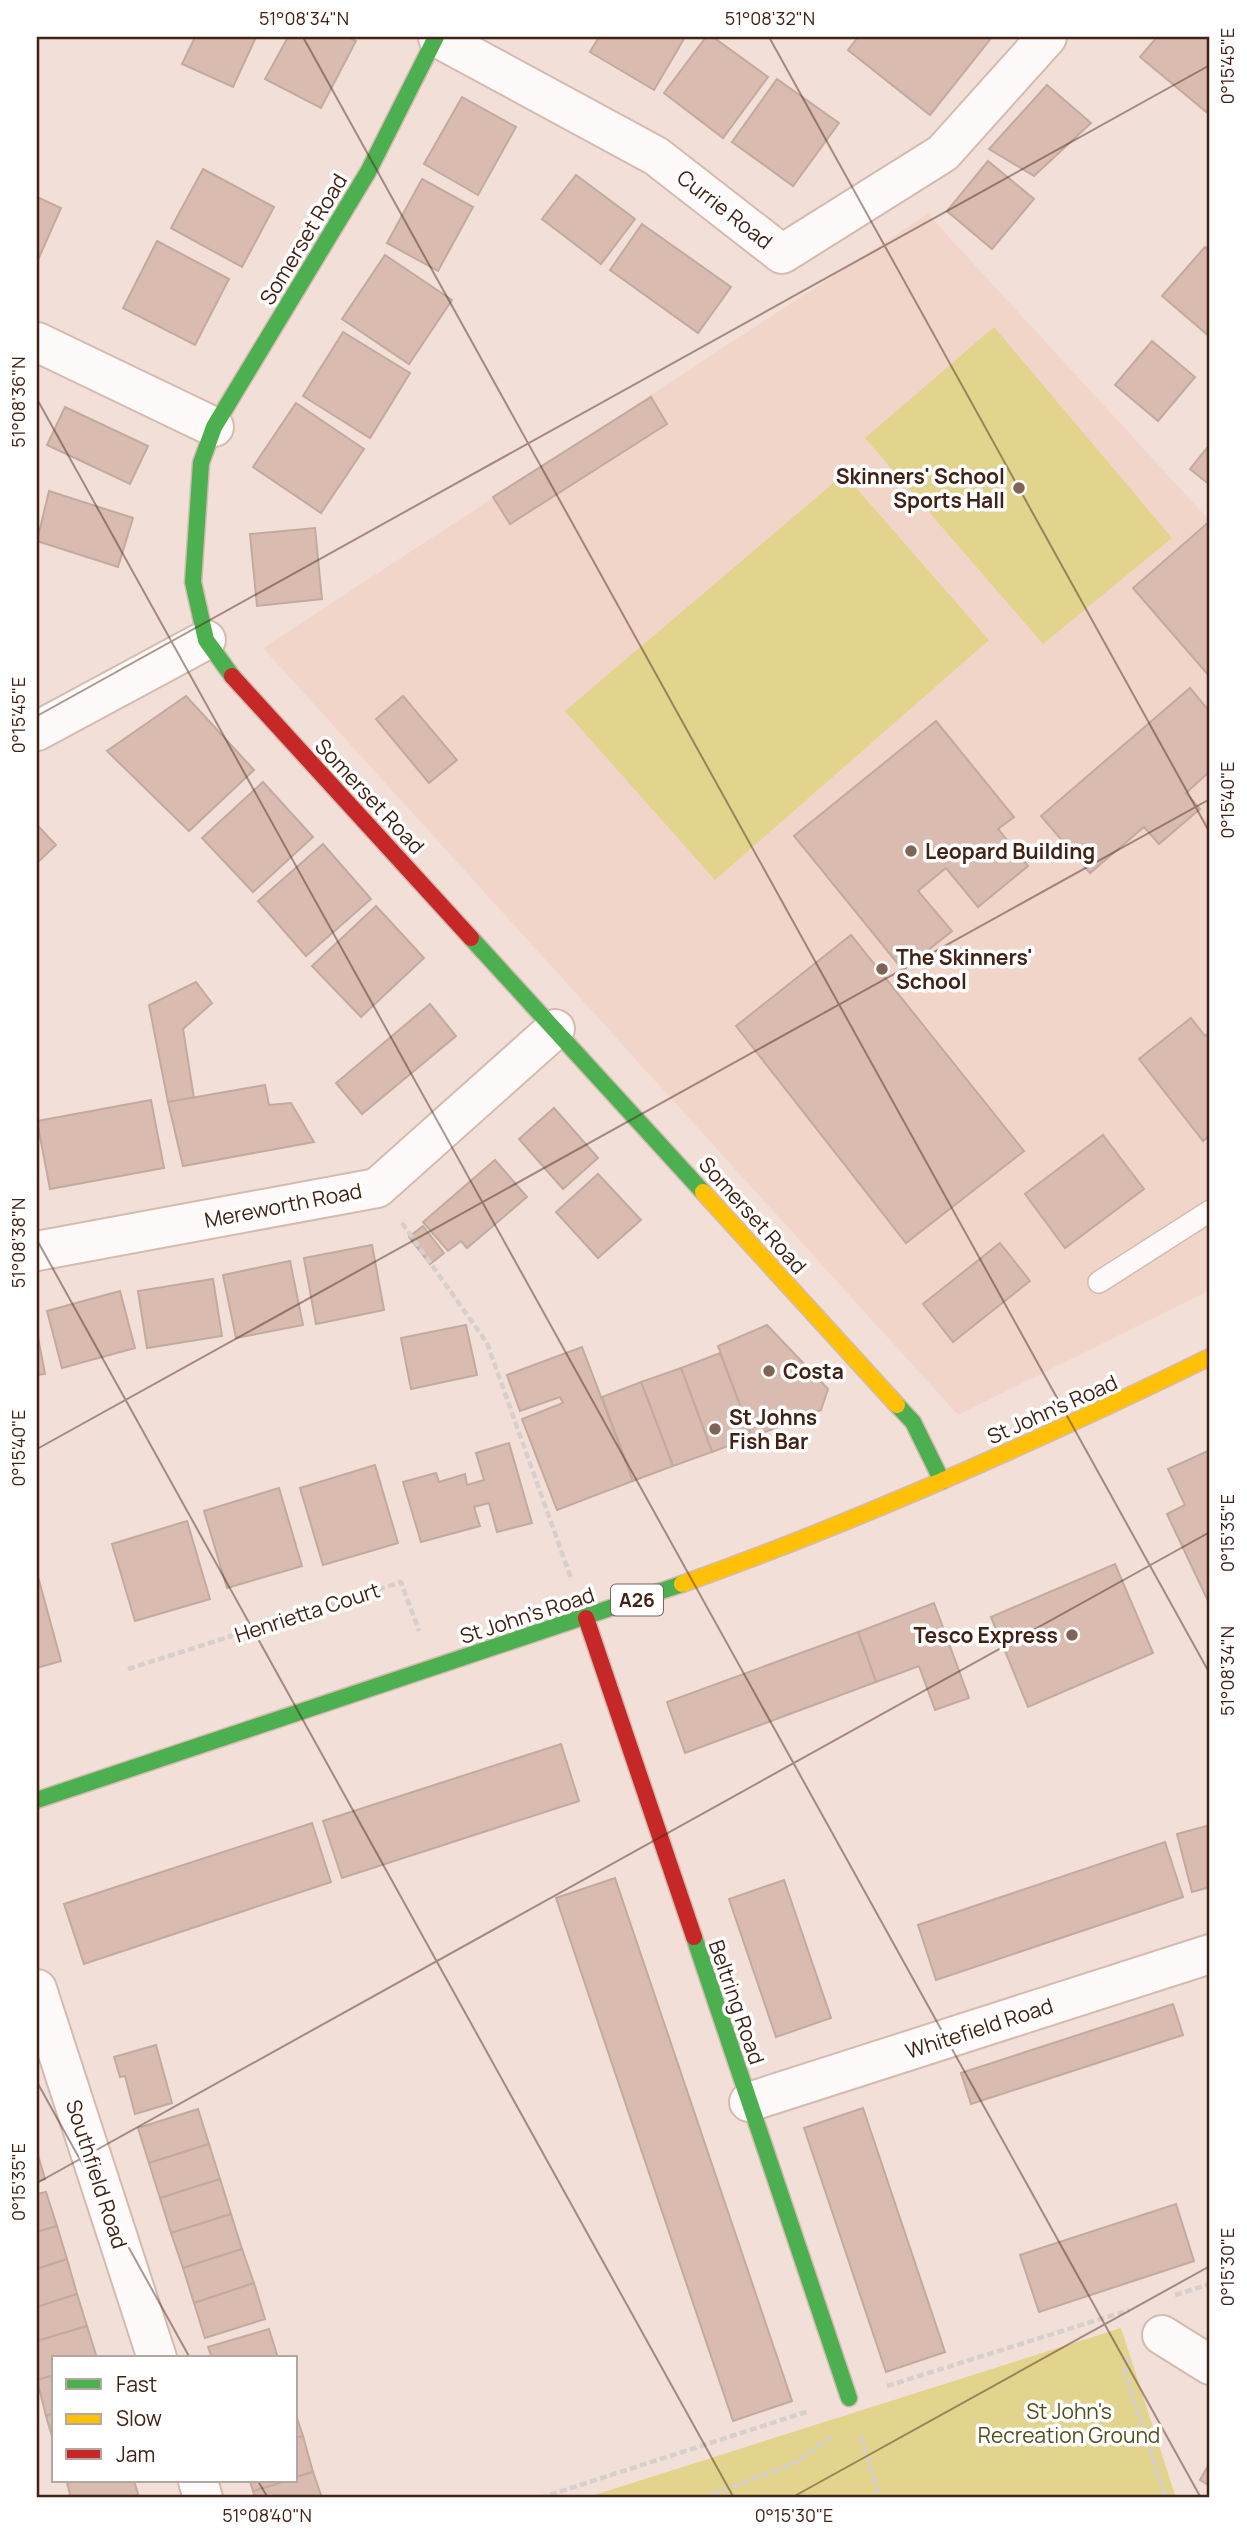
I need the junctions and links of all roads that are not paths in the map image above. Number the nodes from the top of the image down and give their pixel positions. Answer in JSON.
{"nodes":[{"id":1,"x":437,"y":37,"type":"edge"},
{"id":2,"x":1047,"y":37,"type":"edge"},
{"id":3,"x":37,"y":342,"type":"edge"},
{"id":4,"x":214,"y":427,"type":"junction"},
{"id":5,"x":206,"y":640,"type":"junction"},
{"id":6,"x":38,"y":730,"type":"edge"},
{"id":7,"x":555,"y":1029,"type":"junction"},
{"id":8,"x":1210,"y":1212,"type":"edge"},
{"id":9,"x":37,"y":1251,"type":"edge"},
{"id":10,"x":1099,"y":1282,"type":"dead end"},
{"id":11,"x":1210,"y":1357,"type":"edge"},
{"id":12,"x":942,"y":1481,"type":"junction"},
{"id":13,"x":586,"y":1618,"type":"junction"},
{"id":14,"x":37,"y":1800,"type":"edge"},
{"id":15,"x":1210,"y":1954,"type":"edge"},
{"id":16,"x":37,"y":1989,"type":"edge"},
{"id":17,"x":748,"y":2102,"type":"junction"},
{"id":18,"x":1141,"y":2335,"type":"road end"},
{"id":19,"x":157,"y":2356,"type":"edge"},
{"id":20,"x":1210,"y":2365,"type":"edge"},
{"id":21,"x":849,"y":2398,"type":"road end"}],
"edges":[{"from":1,"to":2,"type":"street","name":"Currie Road"},
{"from":1,"to":4,"type":"main road","name":"Somerset Road"},
{"from":3,"to":4,"type":"street"},
{"from":4,"to":5,"type":"main road","name":"Somerset Road"},
{"from":5,"to":6,"type":"street"},
{"from":5,"to":7,"type":"main road","name":"Somerset Road"},
{"from":7,"to":9,"type":"street","name":"Mereworth Road"},
{"from":7,"to":12,"type":"main road","name":"Somerset Road"},
{"from":8,"to":10,"type":"lane"},
{"from":11,"to":12,"type":"main road","name":"St John's Road","number":"A26"},
{"from":12,"to":13,"type":"main road","name":"St John's Road","number":"A26"},
{"from":13,"to":14,"type":"main road","name":"St John's Road","number":"A26"},
{"from":13,"to":17,"type":"main road","name":"Beltring Road"},
{"from":15,"to":17,"type":"street","name":"Whitefield Road"},
{"from":16,"to":19,"type":"street","name":"Southfield Road"},
{"from":17,"to":21,"type":"main road","name":"Beltring Road"},
{"from":18,"to":20,"type":"street"}]}
